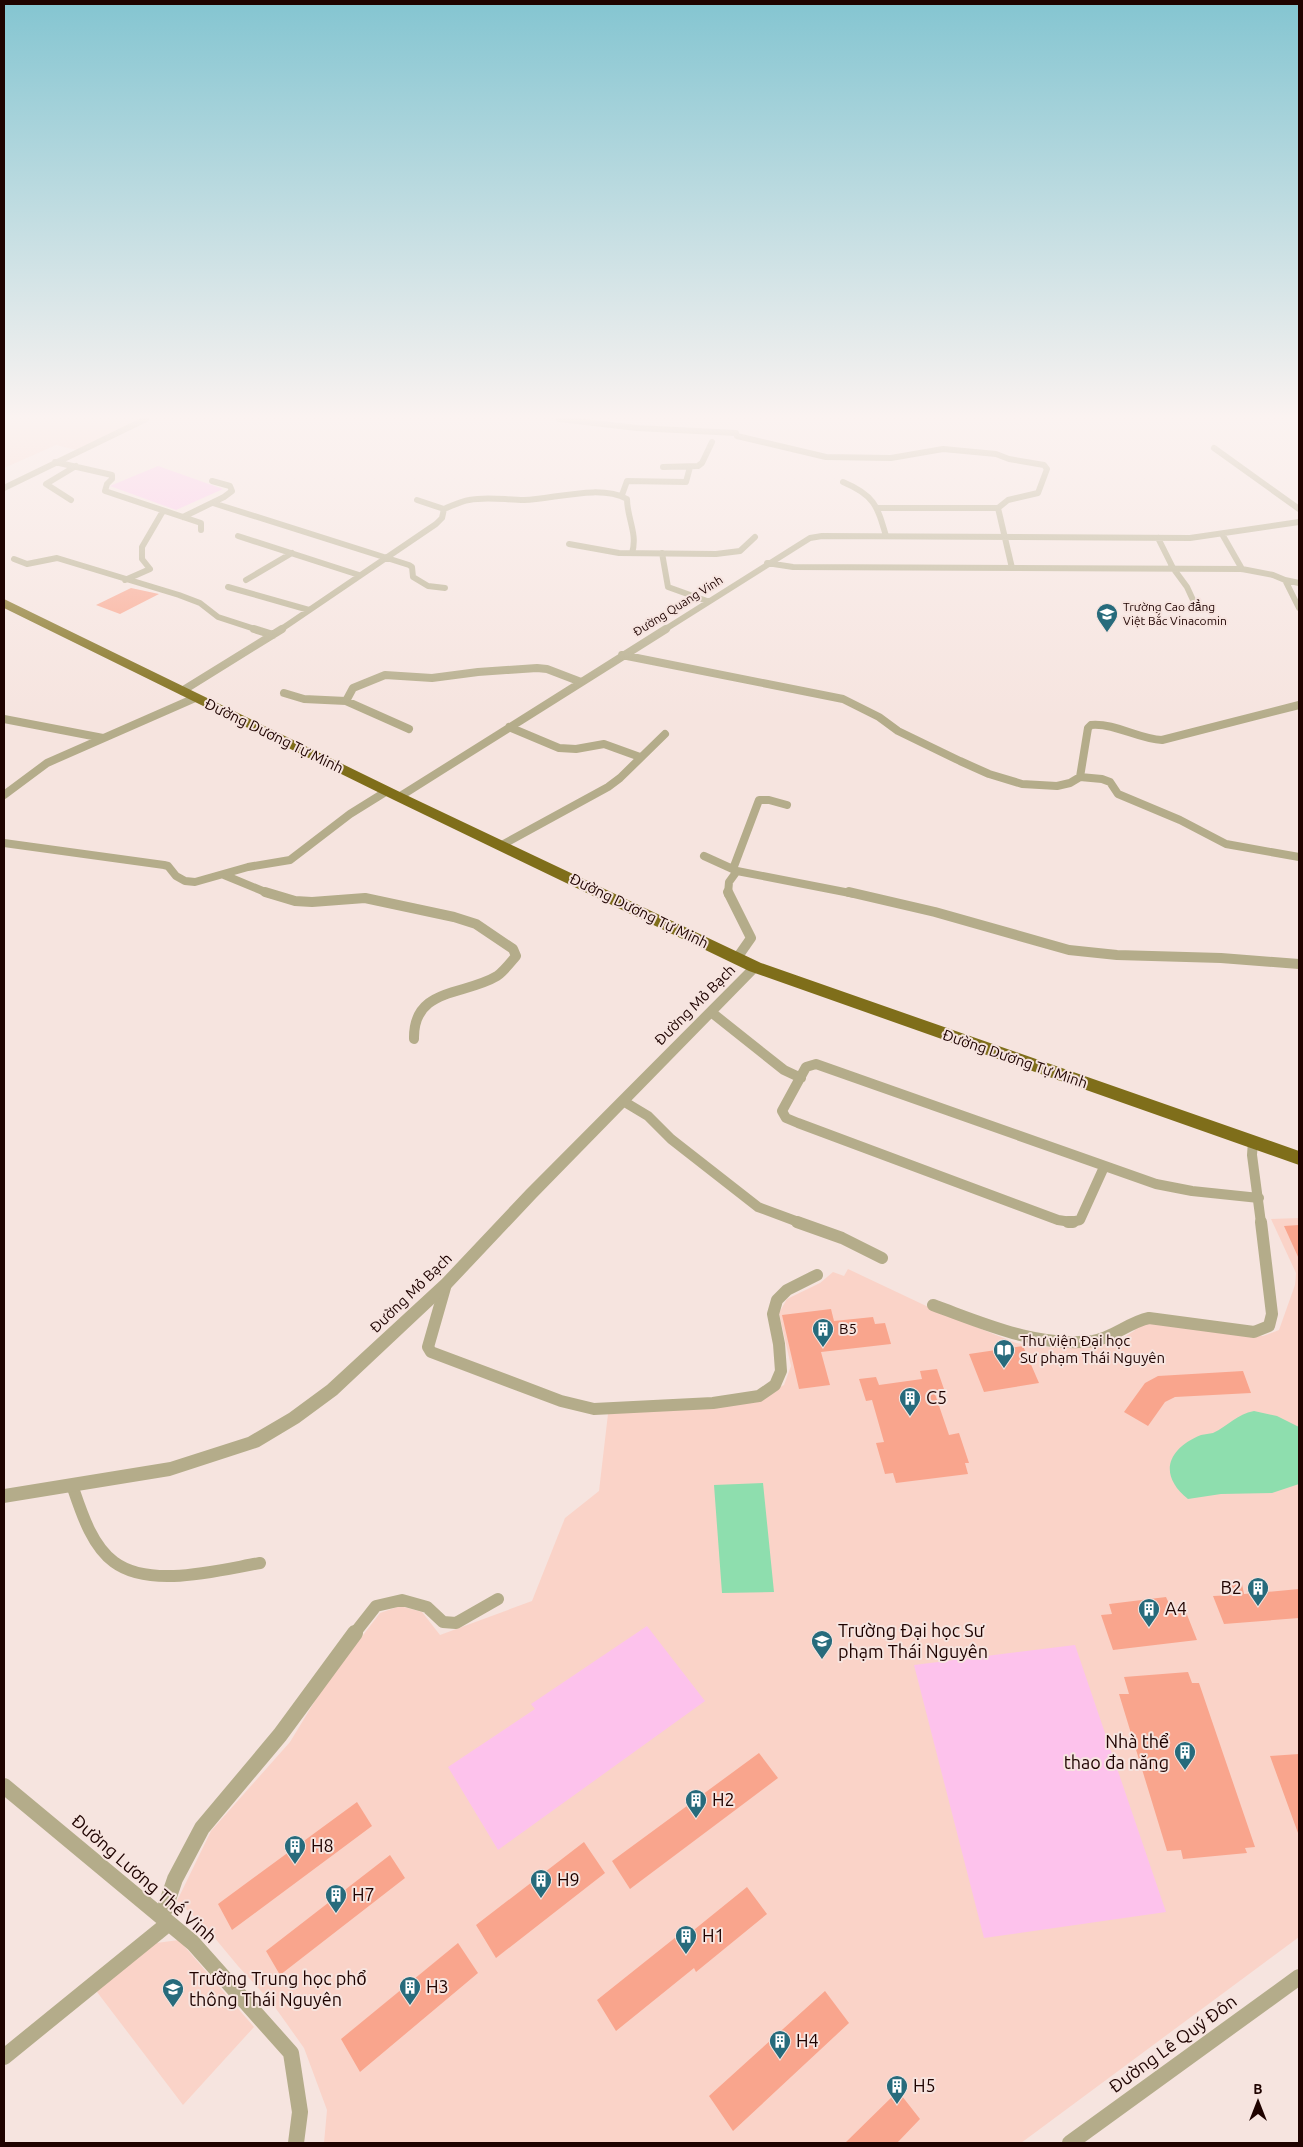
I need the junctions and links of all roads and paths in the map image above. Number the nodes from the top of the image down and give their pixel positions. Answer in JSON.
{"nodes":[{"id":1,"x":158,"y":519,"type":"edge"},
{"id":2,"x":190,"y":519,"type":"edge"},
{"id":3,"x":267,"y":519,"type":"edge"},
{"id":4,"x":441,"y":519,"type":"edge"},
{"id":5,"x":628,"y":519,"type":"edge"},
{"id":6,"x":881,"y":519,"type":"edge"},
{"id":7,"x":1000,"y":519,"type":"edge"},
{"id":8,"x":1299,"y":522,"type":"edge"},
{"id":9,"x":201,"y":530,"type":"dead end"},
{"id":10,"x":1222,"y":534,"type":"junction"},
{"id":11,"x":238,"y":536,"type":"dead end"},
{"id":12,"x":886,"y":536,"type":"junction"},
{"id":13,"x":755,"y":537,"type":"dead end"},
{"id":14,"x":1004,"y":537,"type":"junction"},
{"id":15,"x":1158,"y":538,"type":"junction"},
{"id":16,"x":569,"y":544,"type":"dead end"},
{"id":17,"x":292,"y":553,"type":"junction"},
{"id":18,"x":632,"y":553,"type":"junction"},
{"id":19,"x":662,"y":553,"type":"junction"},
{"id":20,"x":385,"y":557,"type":"junction"},
{"id":21,"x":14,"y":559,"type":"dead end"},
{"id":22,"x":768,"y":563,"type":"junction"},
{"id":23,"x":1012,"y":568,"type":"junction"},
{"id":24,"x":1173,"y":568,"type":"junction"},
{"id":25,"x":1242,"y":569,"type":"junction"},
{"id":26,"x":359,"y":576,"type":"junction"},
{"id":27,"x":125,"y":580,"type":"junction"},
{"id":28,"x":246,"y":580,"type":"dead end"},
{"id":29,"x":1285,"y":580,"type":"junction"},
{"id":30,"x":1299,"y":583,"type":"edge"},
{"id":31,"x":228,"y":588,"type":"dead end"},
{"id":32,"x":444,"y":588,"type":"dead end"},
{"id":33,"x":1193,"y":600,"type":"dead end"},
{"id":34,"x":707,"y":601,"type":"junction"},
{"id":35,"x":4,"y":603,"type":"edge"},
{"id":36,"x":1299,"y":608,"type":"edge"},
{"id":37,"x":309,"y":610,"type":"junction"},
{"id":38,"x":273,"y":635,"type":"junction"},
{"id":39,"x":622,"y":655,"type":"junction"},
{"id":40,"x":581,"y":682,"type":"junction"},
{"id":41,"x":182,"y":691,"type":"junction"},
{"id":42,"x":284,"y":693,"type":"dead end"},
{"id":43,"x":195,"y":698,"type":"junction"},
{"id":44,"x":346,"y":701,"type":"junction"},
{"id":45,"x":1297,"y":707,"type":"edge"},
{"id":46,"x":4,"y":719,"type":"edge"},
{"id":47,"x":509,"y":727,"type":"junction"},
{"id":48,"x":409,"y":729,"type":"dead end"},
{"id":49,"x":665,"y":734,"type":"dead end"},
{"id":50,"x":103,"y":738,"type":"junction"},
{"id":51,"x":640,"y":758,"type":"junction"},
{"id":52,"x":1080,"y":777,"type":"junction"},
{"id":53,"x":393,"y":794,"type":"junction"},
{"id":54,"x":4,"y":795,"type":"edge"},
{"id":55,"x":786,"y":805,"type":"dead end"},
{"id":56,"x":4,"y":843,"type":"edge"},
{"id":57,"x":500,"y":846,"type":"junction"},
{"id":58,"x":704,"y":856,"type":"dead end"},
{"id":59,"x":1299,"y":857,"type":"edge"},
{"id":60,"x":735,"y":870,"type":"junction"},
{"id":61,"x":224,"y":875,"type":"junction"},
{"id":62,"x":737,"y":958,"type":"junction"},
{"id":63,"x":1299,"y":964,"type":"edge"},
{"id":64,"x":756,"y":966,"type":"junction"},
{"id":65,"x":712,"y":1012,"type":"junction"},
{"id":66,"x":414,"y":1039,"type":"dead end"},
{"id":67,"x":801,"y":1078,"type":"junction"},
{"id":68,"x":623,"y":1101,"type":"junction"},
{"id":69,"x":1253,"y":1141,"type":"junction"},
{"id":70,"x":1299,"y":1158,"type":"edge"},
{"id":71,"x":1104,"y":1167,"type":"junction"},
{"id":72,"x":1259,"y":1198,"type":"junction"},
{"id":73,"x":882,"y":1258,"type":"dead end"},
{"id":74,"x":817,"y":1275,"type":"dead end"},
{"id":75,"x":447,"y":1283,"type":"junction"},
{"id":76,"x":933,"y":1305,"type":"dead end"},
{"id":77,"x":72,"y":1485,"type":"junction"},
{"id":78,"x":4,"y":1496,"type":"edge"},
{"id":79,"x":260,"y":1563,"type":"dead end"},
{"id":80,"x":498,"y":1599,"type":"dead end"},
{"id":81,"x":4,"y":1786,"type":"edge"},
{"id":82,"x":166,"y":1920,"type":"junction"},
{"id":83,"x":1299,"y":1977,"type":"edge"},
{"id":84,"x":4,"y":2057,"type":"edge"},
{"id":85,"x":296,"y":2143,"type":"edge"},
{"id":86,"x":1070,"y":2143,"type":"edge"}],
"edges":[{"from":1,"to":27,"type":"street"},
{"from":2,"to":9,"type":"street"},
{"from":3,"to":20,"type":"street"},
{"from":4,"to":20,"type":"street"},
{"from":5,"to":18,"type":"street"},
{"from":6,"to":12,"type":"street"},
{"from":7,"to":14,"type":"street"},
{"from":8,"to":10,"type":"street","name":"Đường Quang Vinh"},
{"from":10,"to":15,"type":"street","name":"Đường Quang Vinh"},
{"from":10,"to":25,"type":"street"},
{"from":11,"to":17,"type":"street"},
{"from":12,"to":14,"type":"street","name":"Đường Quang Vinh"},
{"from":12,"to":22,"type":"street","name":"Đường Quang Vinh"},
{"from":13,"to":19,"type":"street"},
{"from":14,"to":15,"type":"street","name":"Đường Quang Vinh"},
{"from":14,"to":23,"type":"street"},
{"from":15,"to":24,"type":"street"},
{"from":16,"to":18,"type":"street"},
{"from":17,"to":26,"type":"street"},
{"from":17,"to":28,"type":"street"},
{"from":18,"to":19,"type":"street"},
{"from":19,"to":34,"type":"street"},
{"from":20,"to":26,"type":"street"},
{"from":20,"to":32,"type":"street"},
{"from":21,"to":27,"type":"street"},
{"from":22,"to":23,"type":"street"},
{"from":22,"to":34,"type":"street","name":"Đường Quang Vinh"},
{"from":23,"to":24,"type":"street"},
{"from":24,"to":25,"type":"street"},
{"from":24,"to":33,"type":"street"},
{"from":25,"to":29,"type":"street"},
{"from":26,"to":37,"type":"street"},
{"from":27,"to":38,"type":"street"},
{"from":29,"to":30,"type":"street"},
{"from":29,"to":36,"type":"street"},
{"from":31,"to":37,"type":"street"},
{"from":34,"to":39,"type":"street","name":"Đường Quang Vinh"},
{"from":35,"to":41,"type":"highway","name":"Đường Dương Tự Minh"},
{"from":37,"to":38,"type":"street"},
{"from":38,"to":41,"type":"street"},
{"from":39,"to":40,"type":"street","name":"Đường Quang Vinh"},
{"from":39,"to":52,"type":"street"},
{"from":40,"to":44,"type":"street"},
{"from":40,"to":47,"type":"street","name":"Đường Quang Vinh"},
{"from":41,"to":43,"type":"highway","name":"Đường Dương Tự Minh"},
{"from":42,"to":44,"type":"street"},
{"from":43,"to":50,"type":"street"},
{"from":43,"to":53,"type":"highway","name":"Đường Dương Tự Minh"},
{"from":44,"to":48,"type":"street"},
{"from":45,"to":52,"type":"street"},
{"from":46,"to":50,"type":"street"},
{"from":47,"to":51,"type":"street"},
{"from":47,"to":53,"type":"street","name":"Đường Quang Vinh"},
{"from":49,"to":51,"type":"street"},
{"from":50,"to":54,"type":"street"},
{"from":51,"to":57,"type":"street"},
{"from":52,"to":59,"type":"street"},
{"from":53,"to":57,"type":"highway","name":"Đường Dương Tự Minh"},
{"from":53,"to":61,"type":"street","name":"Đường Quang Vinh"},
{"from":55,"to":60,"type":"street"},
{"from":56,"to":61,"type":"street","name":"Đường Quang Vinh"},
{"from":57,"to":62,"type":"highway","name":"Đường Dương Tự Minh"},
{"from":58,"to":60,"type":"street"},
{"from":60,"to":62,"type":"street"},
{"from":60,"to":63,"type":"street"},
{"from":61,"to":66,"type":"street"},
{"from":62,"to":64,"type":"highway","name":"Đường Dương Tự Minh"},
{"from":64,"to":65,"type":"street","name":"Đường Mỏ Bạch"},
{"from":64,"to":69,"type":"highway","name":"Đường Dương Tự Minh"},
{"from":65,"to":67,"type":"street"},
{"from":65,"to":68,"type":"street","name":"Đường Mỏ Bạch"},
{"from":67,"to":71,"type":"street"},
{"from":67,"to":71,"type":"street"},
{"from":68,"to":73,"type":"street"},
{"from":68,"to":75,"type":"street","name":"Đường Mỏ Bạch"},
{"from":69,"to":70,"type":"highway","name":"Đường Dương Tự Minh"},
{"from":69,"to":72,"type":"street"},
{"from":71,"to":72,"type":"street"},
{"from":72,"to":76,"type":"street"},
{"from":74,"to":75,"type":"street"},
{"from":75,"to":77,"type":"street","name":"Đường Mỏ Bạch"},
{"from":77,"to":78,"type":"street","name":"Đường Mỏ Bạch"},
{"from":77,"to":79,"type":"street"},
{"from":80,"to":82,"type":"street"},
{"from":81,"to":82,"type":"street","name":"Đường Lương Thế Vinh"},
{"from":82,"to":84,"type":"street"},
{"from":82,"to":85,"type":"street","name":"Đường Lương Thế Vinh"},
{"from":83,"to":86,"type":"street","name":"Đường Lê Quý Đôn"}]}
